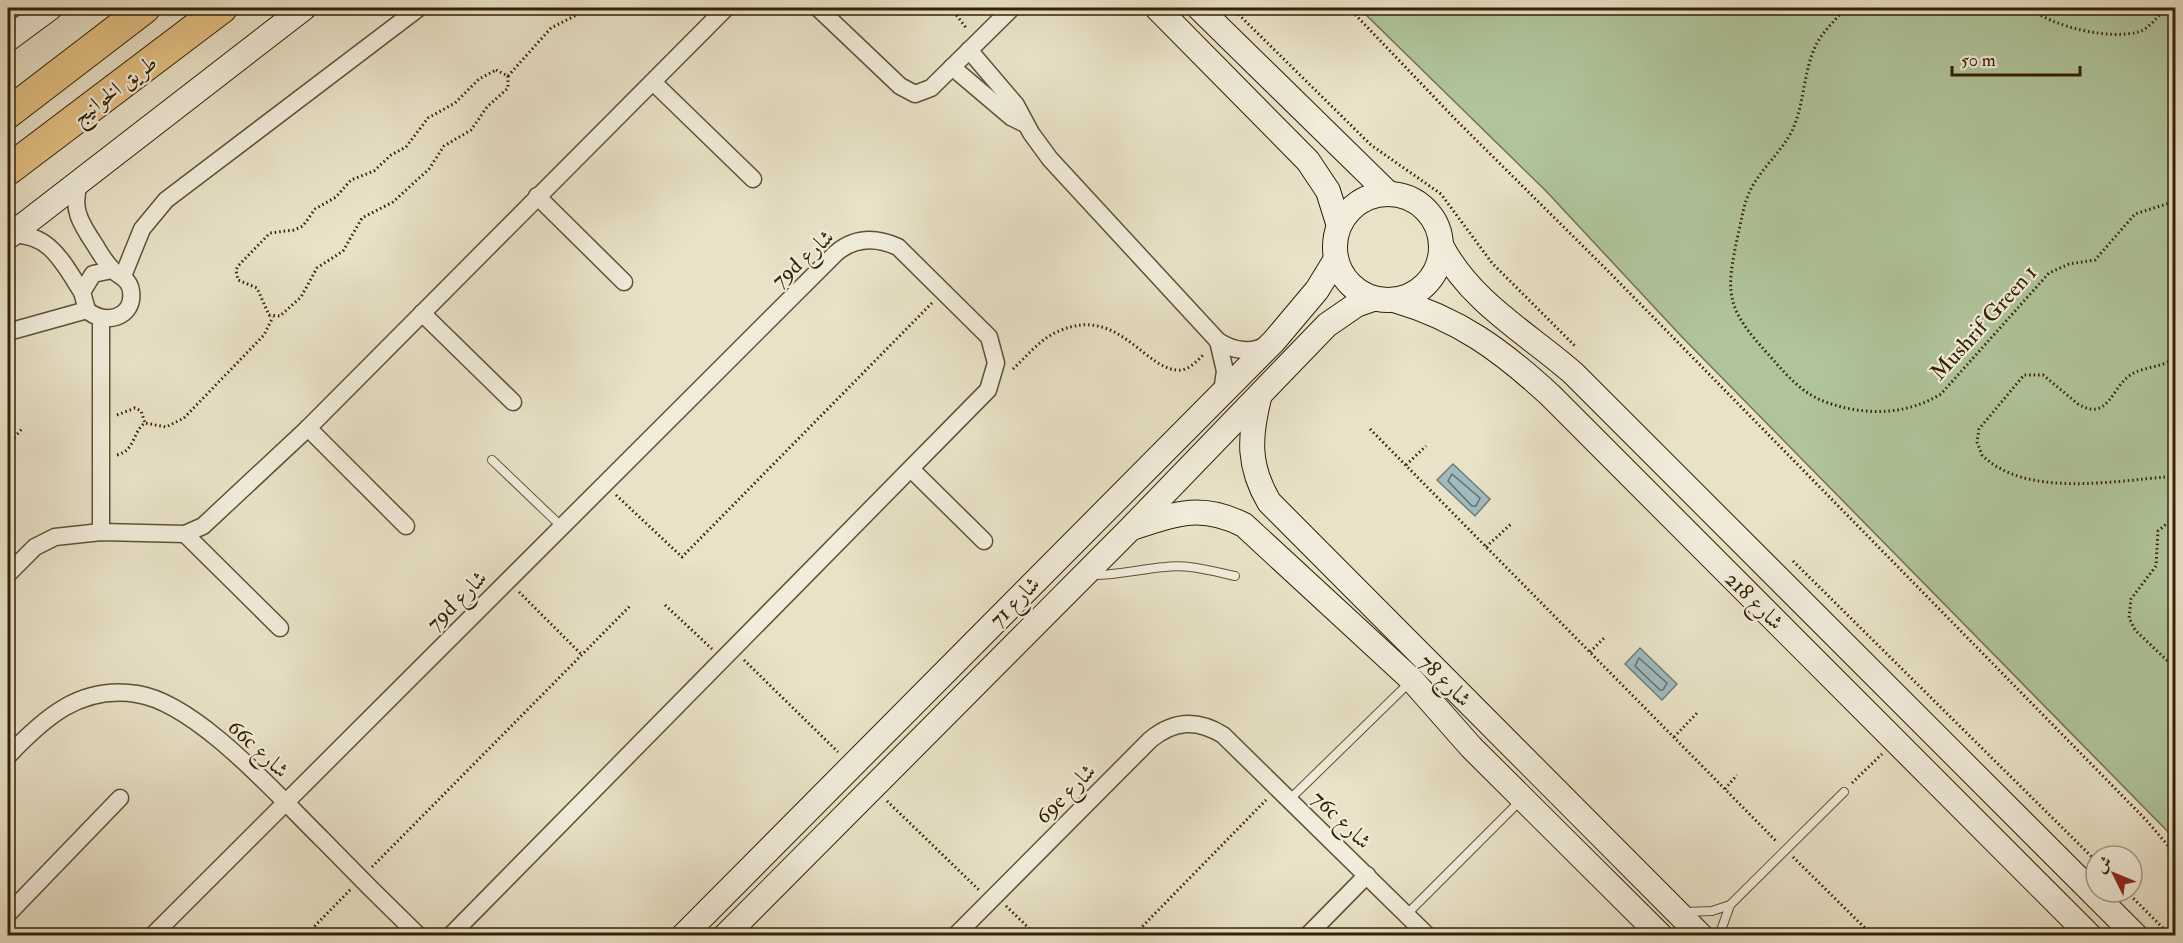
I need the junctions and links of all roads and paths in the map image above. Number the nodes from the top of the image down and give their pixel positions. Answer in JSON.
{"nodes":[{"id":1,"x":50,"y":8,"type":"edge"},
{"id":2,"x":145,"y":8,"type":"edge"},
{"id":3,"x":222,"y":8,"type":"edge"},
{"id":4,"x":304,"y":8,"type":"edge"},
{"id":5,"x":419,"y":8,"type":"edge"},
{"id":6,"x":590,"y":8,"type":"edge"},
{"id":7,"x":726,"y":8,"type":"edge"},
{"id":8,"x":818,"y":8,"type":"edge"},
{"id":9,"x":951,"y":8,"type":"edge"},
{"id":10,"x":1012,"y":8,"type":"edge"},
{"id":11,"x":1156,"y":8,"type":"edge"},
{"id":12,"x":1199,"y":8,"type":"edge"},
{"id":13,"x":1349,"y":8,"type":"edge"},
{"id":14,"x":1845,"y":8,"type":"edge"},
{"id":15,"x":2030,"y":8,"type":"edge"},
{"id":16,"x":2166,"y":8,"type":"edge"},
{"id":17,"x":8,"y":39,"type":"edge"},
{"id":18,"x":974,"y":45,"type":"junction"},
{"id":19,"x":952,"y":68,"type":"junction"},
{"id":20,"x":508,"y":76,"type":"junction"},
{"id":21,"x":653,"y":82,"type":"junction"},
{"id":22,"x":8,"y":113,"type":"edge"},
{"id":23,"x":1025,"y":124,"type":"junction"},
{"id":24,"x":8,"y":170,"type":"edge"},
{"id":25,"x":753,"y":179,"type":"dead end"},
{"id":26,"x":80,"y":182,"type":"junction"},
{"id":27,"x":1389,"y":194,"type":"junction"},
{"id":28,"x":537,"y":196,"type":"junction"},
{"id":29,"x":2175,"y":201,"type":"edge"},
{"id":30,"x":1339,"y":226,"type":"junction"},
{"id":31,"x":8,"y":236,"type":"edge"},
{"id":32,"x":1442,"y":247,"type":"junction"},
{"id":33,"x":1336,"y":259,"type":"junction"},
{"id":34,"x":118,"y":273,"type":"junction"},
{"id":35,"x":624,"y":282,"type":"dead end"},
{"id":36,"x":85,"y":285,"type":"junction"},
{"id":37,"x":944,"y":291,"type":"junction"},
{"id":38,"x":1384,"y":300,"type":"junction"},
{"id":39,"x":422,"y":313,"type":"junction"},
{"id":40,"x":94,"y":315,"type":"junction"},
{"id":41,"x":273,"y":317,"type":"junction"},
{"id":42,"x":8,"y":332,"type":"edge"},
{"id":43,"x":1218,"y":341,"type":"junction"},
{"id":44,"x":1274,"y":341,"type":"junction"},
{"id":45,"x":2175,"y":357,"type":"edge"},
{"id":46,"x":1009,"y":372,"type":"dead end"},
{"id":47,"x":1222,"y":392,"type":"junction"},
{"id":48,"x":1260,"y":396,"type":"junction"},
{"id":49,"x":513,"y":402,"type":"dead end"},
{"id":50,"x":101,"y":418,"type":"junction"},
{"id":51,"x":145,"y":423,"type":"junction"},
{"id":52,"x":308,"y":428,"type":"junction"},
{"id":53,"x":22,"y":429,"type":"dead end"},
{"id":54,"x":1370,"y":429,"type":"dead end"},
{"id":55,"x":8,"y":444,"type":"edge"},
{"id":56,"x":1426,"y":446,"type":"dead end"},
{"id":57,"x":100,"y":456,"type":"junction"},
{"id":58,"x":492,"y":460,"type":"dead end"},
{"id":59,"x":1406,"y":465,"type":"junction"},
{"id":60,"x":912,"y":470,"type":"junction"},
{"id":61,"x":2175,"y":478,"type":"edge"},
{"id":62,"x":604,"y":483,"type":"junction"},
{"id":63,"x":2175,"y":516,"type":"edge"},
{"id":64,"x":1511,"y":524,"type":"dead end"},
{"id":65,"x":406,"y":526,"type":"dead end"},
{"id":66,"x":561,"y":526,"type":"junction"},
{"id":67,"x":1130,"y":529,"type":"junction"},
{"id":68,"x":100,"y":532,"type":"junction"},
{"id":69,"x":185,"y":534,"type":"junction"},
{"id":70,"x":984,"y":541,"type":"dead end"},
{"id":71,"x":1486,"y":547,"type":"junction"},
{"id":72,"x":8,"y":574,"type":"edge"},
{"id":73,"x":1083,"y":574,"type":"junction"},
{"id":74,"x":1235,"y":576,"type":"dead end"},
{"id":75,"x":507,"y":581,"type":"junction"},
{"id":76,"x":665,"y":605,"type":"dead end"},
{"id":77,"x":630,"y":606,"type":"dead end"},
{"id":78,"x":280,"y":628,"type":"dead end"},
{"id":79,"x":1605,"y":637,"type":"dead end"},
{"id":80,"x":1590,"y":652,"type":"junction"},
{"id":81,"x":582,"y":655,"type":"junction"},
{"id":82,"x":728,"y":655,"type":"junction"},
{"id":83,"x":2175,"y":669,"type":"edge"},
{"id":84,"x":1412,"y":680,"type":"junction"},
{"id":85,"x":1699,"y":711,"type":"dead end"},
{"id":86,"x":1459,"y":733,"type":"junction"},
{"id":87,"x":1223,"y":735,"type":"joint"},
{"id":88,"x":1674,"y":737,"type":"junction"},
{"id":89,"x":1896,"y":740,"type":"junction"},
{"id":90,"x":8,"y":756,"type":"edge"},
{"id":91,"x":852,"y":765,"type":"junction"},
{"id":92,"x":1538,"y":771,"type":"junction"},
{"id":93,"x":1737,"y":776,"type":"dead end"},
{"id":94,"x":873,"y":787,"type":"junction"},
{"id":95,"x":1725,"y":789,"type":"junction"},
{"id":96,"x":1844,"y":792,"type":"joint"},
{"id":97,"x":1284,"y":794,"type":"junction"},
{"id":98,"x":120,"y":798,"type":"dead end"},
{"id":99,"x":1523,"y":799,"type":"junction"},
{"id":100,"x":285,"y":803,"type":"junction"},
{"id":101,"x":1785,"y":850,"type":"junction"},
{"id":102,"x":2175,"y":855,"type":"edge"},
{"id":103,"x":1594,"y":870,"type":"junction"},
{"id":104,"x":1367,"y":875,"type":"junction"},
{"id":105,"x":361,"y":879,"type":"junction"},
{"id":106,"x":992,"y":898,"type":"junction"},
{"id":107,"x":2139,"y":904,"type":"edge"},
{"id":108,"x":1730,"y":905,"type":"junction"},
{"id":109,"x":1676,"y":911,"type":"junction"},
{"id":110,"x":8,"y":914,"type":"edge"},
{"id":111,"x":1407,"y":914,"type":"junction"},
{"id":112,"x":1659,"y":935,"type":"edge"},
{"id":113,"x":152,"y":936,"type":"edge"},
{"id":114,"x":304,"y":936,"type":"edge"},
{"id":115,"x":419,"y":936,"type":"edge"},
{"id":116,"x":450,"y":936,"type":"edge"},
{"id":117,"x":683,"y":936,"type":"edge"},
{"id":118,"x":725,"y":936,"type":"edge"},
{"id":119,"x":955,"y":936,"type":"edge"},
{"id":120,"x":1037,"y":936,"type":"edge"},
{"id":121,"x":1133,"y":936,"type":"edge"},
{"id":122,"x":1307,"y":936,"type":"edge"},
{"id":123,"x":1428,"y":936,"type":"edge"},
{"id":124,"x":1701,"y":936,"type":"edge"},
{"id":125,"x":1719,"y":936,"type":"edge"},
{"id":126,"x":1873,"y":936,"type":"edge"},
{"id":127,"x":2090,"y":936,"type":"edge"},
{"id":128,"x":2136,"y":936,"type":"edge"},
{"id":129,"x":2171,"y":936,"type":"edge"}],
"edges":[{"from":1,"to":17,"type":"street"},
{"from":2,"to":22,"type":"highway","name":"طريق الخوانيج"},
{"from":3,"to":24,"type":"highway","name":"طريق الخوانيج"},
{"from":4,"to":26,"type":"street"},
{"from":5,"to":34,"type":"street"},
{"from":6,"to":20,"type":"path"},
{"from":7,"to":21,"type":"street"},
{"from":8,"to":19,"type":"street"},
{"from":9,"to":18,"type":"path"},
{"from":10,"to":18,"type":"street"},
{"from":11,"to":30,"type":"street"},
{"from":12,"to":27,"type":"street"},
{"from":13,"to":102,"type":"path"},
{"from":14,"to":29,"type":"path","name":"Mushrif Green 1"},
{"from":15,"to":16,"type":"path"},
{"from":18,"to":19,"type":"street"},
{"from":18,"to":23,"type":"street"},
{"from":19,"to":23,"type":"street"},
{"from":20,"to":41,"type":"path"},
{"from":20,"to":41,"type":"path"},
{"from":21,"to":25,"type":"street"},
{"from":21,"to":28,"type":"street"},
{"from":23,"to":43,"type":"street"},
{"from":26,"to":31,"type":"street"},
{"from":26,"to":34,"type":"street"},
{"from":27,"to":30,"type":"street"},
{"from":27,"to":32,"type":"street"},
{"from":28,"to":35,"type":"street"},
{"from":28,"to":39,"type":"street"},
{"from":30,"to":33,"type":"street"},
{"from":31,"to":36,"type":"street"},
{"from":32,"to":38,"type":"street"},
{"from":32,"to":128,"type":"street"},
{"from":33,"to":38,"type":"street"},
{"from":33,"to":44,"type":"street","name":"شارع 71"},
{"from":34,"to":36,"type":"street"},
{"from":34,"to":40,"type":"street"},
{"from":36,"to":40,"type":"street"},
{"from":37,"to":60,"type":"street","name":"79d شارع"},
{"from":37,"to":62,"type":"street","name":"79d شارع"},
{"from":37,"to":62,"type":"path"},
{"from":38,"to":48,"type":"street","name":"شارع 71"},
{"from":38,"to":89,"type":"street","name":"شارع 218"},
{"from":39,"to":49,"type":"street"},
{"from":39,"to":52,"type":"street"},
{"from":40,"to":42,"type":"street"},
{"from":40,"to":50,"type":"street"},
{"from":41,"to":51,"type":"path"},
{"from":43,"to":44,"type":"street"},
{"from":43,"to":46,"type":"path"},
{"from":43,"to":47,"type":"street"},
{"from":44,"to":47,"type":"street","name":"شارع 71"},
{"from":45,"to":61,"type":"path"},
{"from":47,"to":91,"type":"street","name":"شارع 71"},
{"from":48,"to":67,"type":"street","name":"شارع 71"},
{"from":48,"to":92,"type":"street","name":"شارع 78"},
{"from":50,"to":51,"type":"path"},
{"from":50,"to":57,"type":"street"},
{"from":51,"to":57,"type":"path"},
{"from":52,"to":65,"type":"street"},
{"from":52,"to":69,"type":"street"},
{"from":53,"to":55,"type":"path"},
{"from":54,"to":59,"type":"path"},
{"from":56,"to":59,"type":"path"},
{"from":57,"to":68,"type":"street"},
{"from":58,"to":66,"type":"lane"},
{"from":59,"to":71,"type":"path"},
{"from":60,"to":70,"type":"street"},
{"from":60,"to":82,"type":"street","name":"79d شارع"},
{"from":62,"to":66,"type":"street","name":"79d شارع"},
{"from":63,"to":83,"type":"path"},
{"from":64,"to":71,"type":"path"},
{"from":66,"to":75,"type":"street","name":"79d شارع"},
{"from":67,"to":73,"type":"street","name":"شارع 71"},
{"from":67,"to":84,"type":"street","name":"شارع 78"},
{"from":68,"to":69,"type":"street"},
{"from":68,"to":72,"type":"street"},
{"from":69,"to":78,"type":"street"},
{"from":71,"to":80,"type":"path"},
{"from":73,"to":74,"type":"lane"},
{"from":73,"to":94,"type":"street","name":"شارع 71"},
{"from":75,"to":81,"type":"path"},
{"from":75,"to":100,"type":"street","name":"79d شارع"},
{"from":76,"to":82,"type":"path"},
{"from":77,"to":81,"type":"path"},
{"from":79,"to":80,"type":"path"},
{"from":80,"to":88,"type":"path"},
{"from":81,"to":105,"type":"path"},
{"from":82,"to":91,"type":"path"},
{"from":82,"to":116,"type":"street","name":"79d شارع"},
{"from":84,"to":86,"type":"street","name":"شارع 78"},
{"from":84,"to":97,"type":"lane"},
{"from":85,"to":88,"type":"path"},
{"from":86,"to":92,"type":"street"},
{"from":86,"to":99,"type":"street","name":"شارع 78"},
{"from":87,"to":97,"type":"street","name":"76c شارع"},
{"from":87,"to":106,"type":"street","name":"69e شارع"},
{"from":88,"to":95,"type":"path"},
{"from":89,"to":96,"type":"path"},
{"from":89,"to":127,"type":"street","name":"شارع 218"},
{"from":90,"to":100,"type":"street","name":"66c شارع"},
{"from":91,"to":117,"type":"street","name":"شارع 71"},
{"from":92,"to":109,"type":"street","name":"شارع 78"},
{"from":93,"to":95,"type":"path"},
{"from":94,"to":106,"type":"path"},
{"from":94,"to":118,"type":"street","name":"شارع 71"},
{"from":95,"to":101,"type":"path"},
{"from":96,"to":101,"type":"lane"},
{"from":97,"to":104,"type":"street","name":"76c شارع"},
{"from":97,"to":121,"type":"path"},
{"from":98,"to":110,"type":"street"},
{"from":99,"to":103,"type":"street","name":"شارع 78"},
{"from":99,"to":111,"type":"lane"},
{"from":100,"to":105,"type":"street","name":"66c شارع"},
{"from":100,"to":113,"type":"street","name":"79d شارع"},
{"from":101,"to":108,"type":"lane"},
{"from":101,"to":126,"type":"path"},
{"from":103,"to":109,"type":"street"},
{"from":103,"to":112,"type":"street","name":"شارع 78"},
{"from":104,"to":111,"type":"street","name":"76c شارع"},
{"from":104,"to":122,"type":"street"},
{"from":105,"to":114,"type":"path"},
{"from":105,"to":115,"type":"street","name":"66c شارع"},
{"from":106,"to":119,"type":"street","name":"69e شارع"},
{"from":106,"to":120,"type":"path"},
{"from":107,"to":129,"type":"path"},
{"from":108,"to":109,"type":"lane"},
{"from":108,"to":125,"type":"lane"},
{"from":109,"to":124,"type":"street","name":"شارع 78"},
{"from":111,"to":123,"type":"street","name":"76c شارع"}]}
